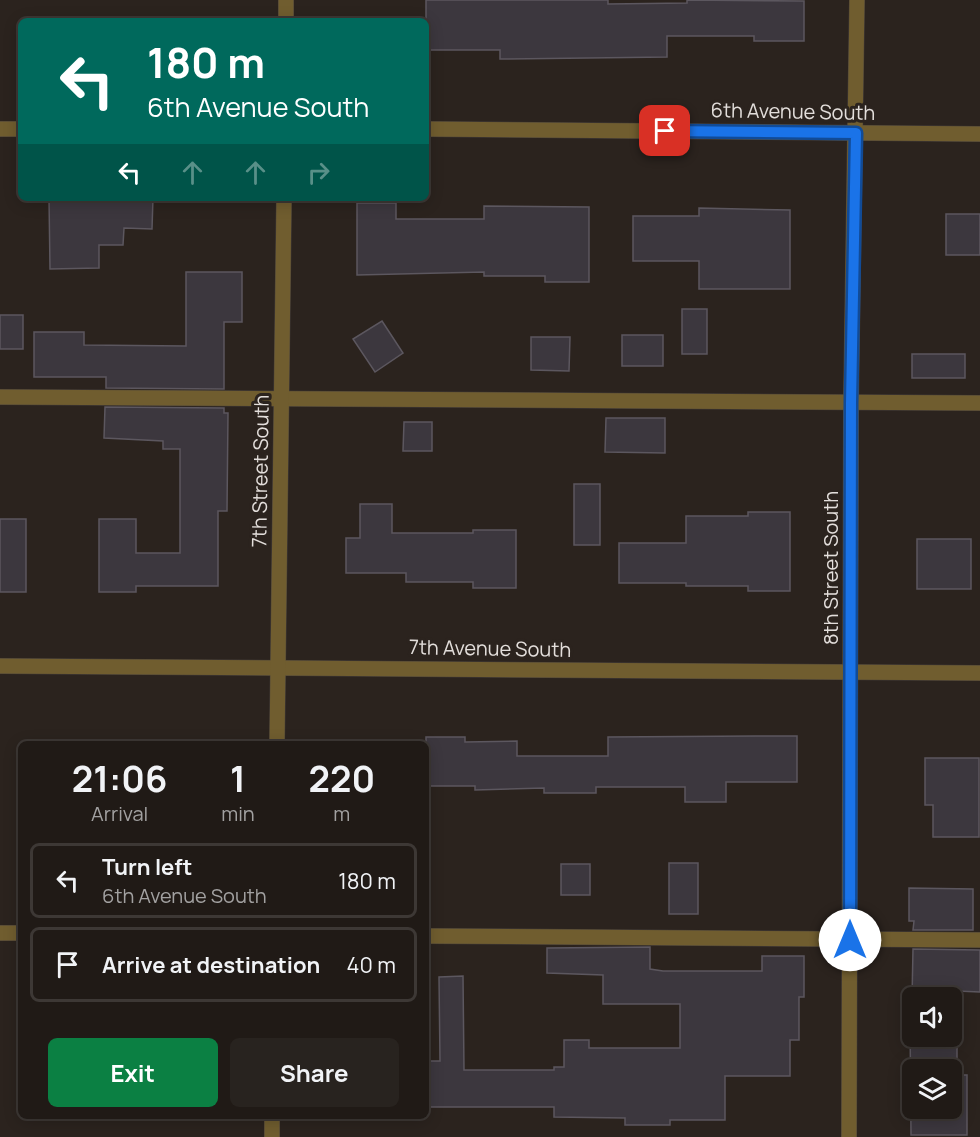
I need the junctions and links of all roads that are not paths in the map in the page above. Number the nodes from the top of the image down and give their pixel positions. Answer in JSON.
{"nodes":[{"id":1,"x":286,"y":0,"type":"edge"},
{"id":2,"x":857,"y":0,"type":"edge"},
{"id":3,"x":286,"y":18,"type":"edge"},
{"id":4,"x":0,"y":129,"type":"edge"},
{"id":5,"x":18,"y":129,"type":"edge"},
{"id":6,"x":429,"y":129,"type":"edge"},
{"id":7,"x":856,"y":133,"type":"junction"},
{"id":8,"x":980,"y":134,"type":"edge"},
{"id":9,"x":284,"y":201,"type":"edge"},
{"id":10,"x":0,"y":397,"type":"edge"},
{"id":11,"x":282,"y":398,"type":"junction"},
{"id":12,"x":851,"y":403,"type":"junction"},
{"id":13,"x":980,"y":403,"type":"edge"},
{"id":14,"x":0,"y":666,"type":"edge"},
{"id":15,"x":279,"y":667,"type":"junction"},
{"id":16,"x":851,"y":673,"type":"junction"},
{"id":17,"x":980,"y":673,"type":"edge"},
{"id":18,"x":278,"y":741,"type":"edge"},
{"id":19,"x":0,"y":933,"type":"edge"},
{"id":20,"x":18,"y":933,"type":"edge"},
{"id":21,"x":429,"y":936,"type":"edge"},
{"id":22,"x":850,"y":940,"type":"junction"},
{"id":23,"x":980,"y":940,"type":"edge"},
{"id":24,"x":272,"y":1119,"type":"edge"},
{"id":25,"x":272,"y":1137,"type":"edge"},
{"id":26,"x":849,"y":1137,"type":"edge"}],
"edges":[{"from":1,"to":3,"type":"street"},
{"from":2,"to":7,"type":"street","name":"8th Street South"},
{"from":4,"to":5,"type":"street"},
{"from":6,"to":7,"type":"street","name":"6th Avenue South"},
{"from":7,"to":8,"type":"street","name":"6th Avenue South"},
{"from":7,"to":12,"type":"street","name":"8th Street South"},
{"from":9,"to":11,"type":"street","name":"7th Street South"},
{"from":10,"to":11,"type":"street"},
{"from":11,"to":12,"type":"street"},
{"from":11,"to":15,"type":"street","name":"7th Street South"},
{"from":12,"to":13,"type":"street"},
{"from":12,"to":16,"type":"street","name":"8th Street South"},
{"from":14,"to":15,"type":"street","name":"7th Avenue South"},
{"from":15,"to":16,"type":"street","name":"7th Avenue South"},
{"from":15,"to":18,"type":"street","name":"7th Street South"},
{"from":16,"to":17,"type":"street","name":"7th Avenue South"},
{"from":16,"to":22,"type":"street","name":"8th Street South"},
{"from":19,"to":20,"type":"street"},
{"from":21,"to":22,"type":"street"},
{"from":22,"to":23,"type":"street"},
{"from":22,"to":26,"type":"street","name":"8th Street South"},
{"from":24,"to":25,"type":"street"}]}
